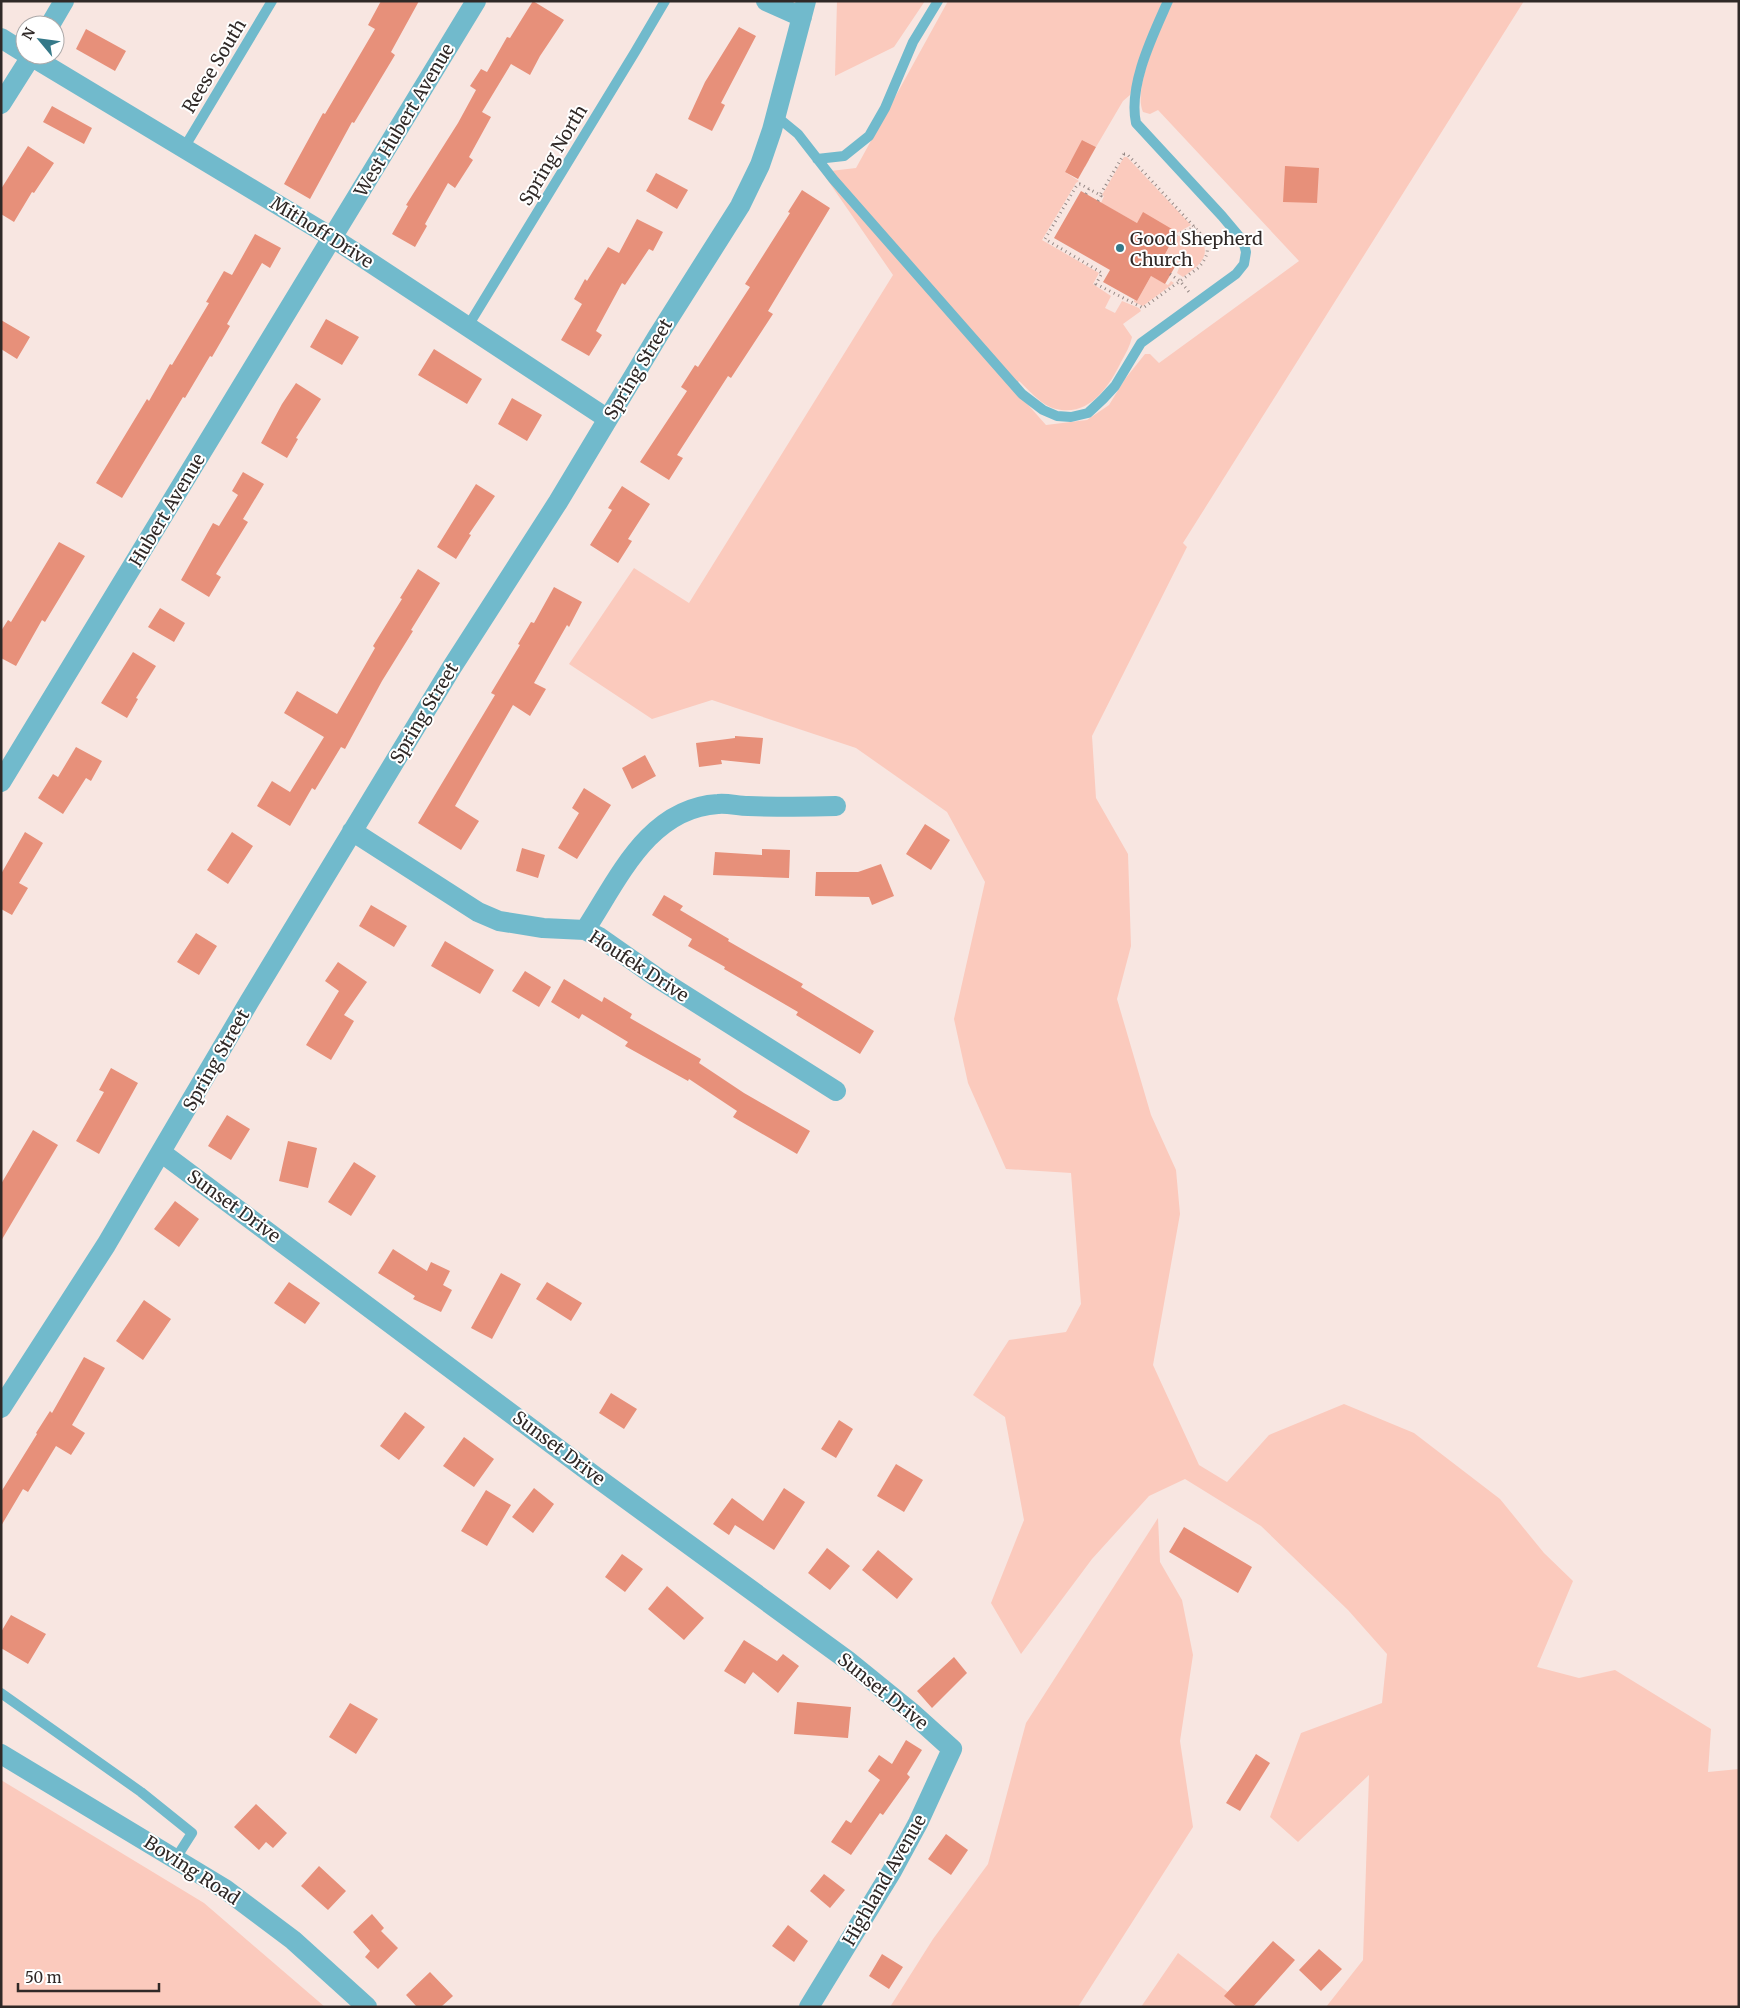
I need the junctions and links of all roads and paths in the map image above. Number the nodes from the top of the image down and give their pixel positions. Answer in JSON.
{"nodes":[{"id":1,"x":64,"y":1,"type":"edge"},
{"id":2,"x":272,"y":1,"type":"edge"},
{"id":3,"x":476,"y":1,"type":"edge"},
{"id":4,"x":664,"y":1,"type":"edge"},
{"id":5,"x":766,"y":1,"type":"edge"},
{"id":6,"x":938,"y":1,"type":"edge"},
{"id":7,"x":1168,"y":1,"type":"edge"},
{"id":8,"x":804,"y":9,"type":"edge"},
{"id":9,"x":56,"y":15,"type":"edge"},
{"id":10,"x":1,"y":38,"type":"edge"},
{"id":11,"x":15,"y":46,"type":"edge"},
{"id":12,"x":23,"y":65,"type":"edge"},
{"id":13,"x":46,"y":65,"type":"edge"},
{"id":14,"x":1,"y":104,"type":"edge"},
{"id":15,"x":776,"y":116,"type":"junction"},
{"id":16,"x":184,"y":148,"type":"junction"},
{"id":17,"x":817,"y":159,"type":"junction"},
{"id":18,"x":1089,"y":189,"type":"junction"},
{"id":19,"x":1086,"y":194,"type":"dead end"},
{"id":20,"x":1100,"y":195,"type":"junction"},
{"id":21,"x":1098,"y":201,"type":"dead end"},
{"id":22,"x":1195,"y":227,"type":"junction"},
{"id":23,"x":1176,"y":235,"type":"dead end"},
{"id":24,"x":333,"y":238,"type":"junction"},
{"id":25,"x":1170,"y":274,"type":"dead end"},
{"id":26,"x":1180,"y":281,"type":"junction"},
{"id":27,"x":1197,"y":303,"type":"junction"},
{"id":28,"x":468,"y":326,"type":"junction"},
{"id":29,"x":608,"y":419,"type":"junction"},
{"id":30,"x":1,"y":782,"type":"edge"},
{"id":31,"x":836,"y":806,"type":"dead end"},
{"id":32,"x":352,"y":831,"type":"junction"},
{"id":33,"x":585,"y":930,"type":"junction"},
{"id":34,"x":836,"y":1091,"type":"dead end"},
{"id":35,"x":162,"y":1153,"type":"junction"},
{"id":36,"x":1,"y":1408,"type":"edge"},
{"id":37,"x":1,"y":1693,"type":"edge"},
{"id":38,"x":952,"y":1749,"type":"joint"},
{"id":39,"x":1,"y":1754,"type":"edge"},
{"id":40,"x":176,"y":1858,"type":"junction"},
{"id":41,"x":366,"y":2007,"type":"edge"},
{"id":42,"x":809,"y":2007,"type":"edge"}],
"edges":[{"from":1,"to":9,"type":"street"},
{"from":2,"to":16,"type":"lane","name":"Reese South"},
{"from":3,"to":24,"type":"street","name":"West Hubert Avenue"},
{"from":4,"to":28,"type":"lane","name":"Spring North"},
{"from":5,"to":8,"type":"street"},
{"from":6,"to":17,"type":"lane"},
{"from":7,"to":27,"type":"lane"},
{"from":8,"to":15,"type":"street","name":"Spring Street"},
{"from":10,"to":11,"type":"street","name":"Mithoff Drive"},
{"from":12,"to":14,"type":"street"},
{"from":13,"to":16,"type":"street","name":"Mithoff Drive"},
{"from":15,"to":17,"type":"lane"},
{"from":15,"to":29,"type":"street","name":"Spring Street"},
{"from":16,"to":24,"type":"street","name":"Mithoff Drive"},
{"from":17,"to":27,"type":"lane"},
{"from":18,"to":19,"type":"path"},
{"from":18,"to":20,"type":"path"},
{"from":18,"to":26,"type":"path"},
{"from":20,"to":21,"type":"path"},
{"from":20,"to":22,"type":"path"},
{"from":22,"to":23,"type":"path"},
{"from":22,"to":26,"type":"path"},
{"from":24,"to":28,"type":"street","name":"Mithoff Drive"},
{"from":24,"to":30,"type":"street","name":"Hubert Avenue"},
{"from":25,"to":26,"type":"path"},
{"from":26,"to":27,"type":"path"},
{"from":28,"to":29,"type":"street","name":"Mithoff Drive"},
{"from":29,"to":32,"type":"street","name":"Spring Street"},
{"from":31,"to":33,"type":"street"},
{"from":32,"to":33,"type":"street","name":"Houfek Drive"},
{"from":32,"to":35,"type":"street","name":"Spring Street"},
{"from":33,"to":34,"type":"street","name":"Houfek Drive"},
{"from":35,"to":36,"type":"street","name":"Spring Street"},
{"from":35,"to":38,"type":"street","name":"Sunset Drive"},
{"from":37,"to":40,"type":"lane"},
{"from":38,"to":42,"type":"street","name":"Highland Avenue"},
{"from":39,"to":40,"type":"street","name":"Boving Road"},
{"from":40,"to":41,"type":"street","name":"Boving Road"}]}
